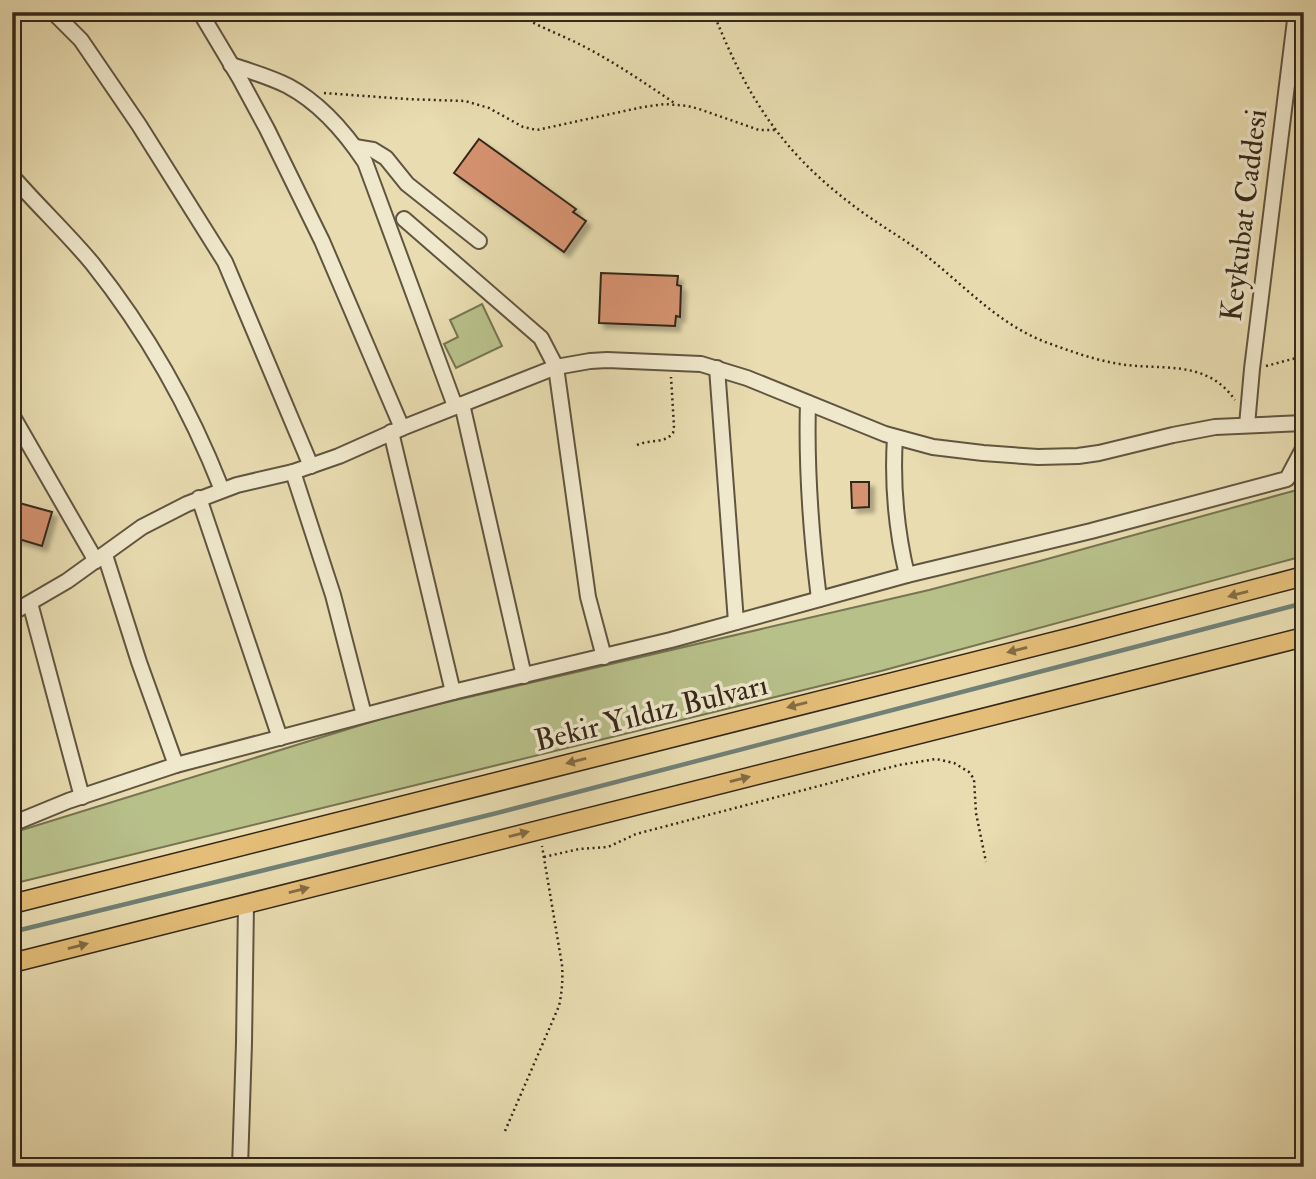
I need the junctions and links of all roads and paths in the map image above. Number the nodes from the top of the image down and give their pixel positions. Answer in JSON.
{"nodes":[{"id":1,"x":53,"y":12,"type":"edge"},
{"id":2,"x":200,"y":12,"type":"edge"},
{"id":3,"x":514,"y":12,"type":"edge"},
{"id":4,"x":713,"y":12,"type":"edge"},
{"id":5,"x":1296,"y":12,"type":"edge"},
{"id":6,"x":231,"y":65,"type":"junction"},
{"id":7,"x":325,"y":93,"type":"dead end"},
{"id":8,"x":676,"y":104,"type":"junction"},
{"id":9,"x":776,"y":130,"type":"junction"},
{"id":10,"x":355,"y":147,"type":"junction"},
{"id":11,"x":12,"y":176,"type":"edge"},
{"id":12,"x":404,"y":219,"type":"dead end"},
{"id":13,"x":479,"y":241,"type":"dead end"},
{"id":14,"x":1304,"y":356,"type":"edge"},
{"id":15,"x":670,"y":363,"type":"junction"},
{"id":16,"x":556,"y":367,"type":"junction"},
{"id":17,"x":717,"y":368,"type":"junction"},
{"id":18,"x":1252,"y":369,"type":"junction"},
{"id":19,"x":808,"y":403,"type":"junction"},
{"id":20,"x":458,"y":405,"type":"junction"},
{"id":21,"x":13,"y":420,"type":"edge"},
{"id":22,"x":1304,"y":422,"type":"edge"},
{"id":23,"x":1247,"y":425,"type":"junction"},
{"id":24,"x":397,"y":430,"type":"junction"},
{"id":25,"x":895,"y":437,"type":"junction"},
{"id":26,"x":637,"y":445,"type":"dead end"},
{"id":27,"x":1304,"y":447,"type":"edge"},
{"id":28,"x":311,"y":466,"type":"junction"},
{"id":29,"x":293,"y":472,"type":"junction"},
{"id":30,"x":222,"y":490,"type":"junction"},
{"id":31,"x":199,"y":499,"type":"junction"},
{"id":32,"x":100,"y":558,"type":"junction"},
{"id":33,"x":907,"y":575,"type":"junction"},
{"id":34,"x":1304,"y":576,"type":"edge"},
{"id":35,"x":819,"y":599,"type":"junction"},
{"id":36,"x":30,"y":603,"type":"junction"},
{"id":37,"x":12,"y":613,"type":"edge"},
{"id":38,"x":736,"y":622,"type":"junction"},
{"id":39,"x":1304,"y":637,"type":"edge"},
{"id":40,"x":604,"y":657,"type":"junction"},
{"id":41,"x":524,"y":676,"type":"junction"},
{"id":42,"x":453,"y":692,"type":"junction"},
{"id":43,"x":364,"y":715,"type":"junction"},
{"id":44,"x":280,"y":738,"type":"junction"},
{"id":45,"x":176,"y":765,"type":"junction"},
{"id":46,"x":82,"y":797,"type":"junction"},
{"id":47,"x":12,"y":824,"type":"edge"},
{"id":48,"x":986,"y":862,"type":"dead end"},
{"id":49,"x":12,"y":904,"type":"edge"},
{"id":50,"x":246,"y":904,"type":"junction"},
{"id":51,"x":12,"y":963,"type":"edge"},
{"id":52,"x":505,"y":1131,"type":"dead end"},
{"id":53,"x":240,"y":1167,"type":"edge"}],
"edges":[{"from":1,"to":28,"type":"street"},
{"from":2,"to":6,"type":"street"},
{"from":3,"to":8,"type":"path"},
{"from":4,"to":9,"type":"path"},
{"from":5,"to":18,"type":"street","name":"Keykubat Caddesi"},
{"from":6,"to":10,"type":"street"},
{"from":6,"to":24,"type":"street"},
{"from":7,"to":8,"type":"path"},
{"from":8,"to":9,"type":"path"},
{"from":9,"to":23,"type":"path"},
{"from":10,"to":13,"type":"street"},
{"from":10,"to":20,"type":"street"},
{"from":11,"to":30,"type":"street"},
{"from":12,"to":16,"type":"street"},
{"from":14,"to":18,"type":"path"},
{"from":15,"to":16,"type":"street"},
{"from":15,"to":17,"type":"street"},
{"from":15,"to":26,"type":"path"},
{"from":16,"to":20,"type":"street"},
{"from":16,"to":40,"type":"street"},
{"from":17,"to":19,"type":"street"},
{"from":17,"to":38,"type":"street"},
{"from":18,"to":23,"type":"street","name":"Keykubat Caddesi"},
{"from":19,"to":25,"type":"street"},
{"from":19,"to":35,"type":"street"},
{"from":20,"to":24,"type":"street"},
{"from":20,"to":41,"type":"street"},
{"from":21,"to":32,"type":"street"},
{"from":22,"to":23,"type":"street"},
{"from":23,"to":25,"type":"street"},
{"from":24,"to":28,"type":"street"},
{"from":24,"to":42,"type":"street"},
{"from":25,"to":33,"type":"street"},
{"from":27,"to":33,"type":"street"},
{"from":28,"to":29,"type":"street"},
{"from":29,"to":30,"type":"street"},
{"from":29,"to":43,"type":"street"},
{"from":30,"to":31,"type":"street"},
{"from":31,"to":32,"type":"street"},
{"from":31,"to":44,"type":"street"},
{"from":32,"to":36,"type":"street"},
{"from":32,"to":45,"type":"street"},
{"from":33,"to":35,"type":"street"},
{"from":34,"to":49,"type":"main road","name":"Bekir Yıldız Bulvarı","one_way":true},
{"from":35,"to":38,"type":"street"},
{"from":36,"to":37,"type":"street"},
{"from":36,"to":46,"type":"street"},
{"from":38,"to":40,"type":"street"},
{"from":50,"to":39,"type":"main road","one_way":true},
{"from":40,"to":41,"type":"street"},
{"from":41,"to":42,"type":"street"},
{"from":42,"to":43,"type":"street"},
{"from":43,"to":44,"type":"street"},
{"from":44,"to":45,"type":"street"},
{"from":45,"to":46,"type":"street"},
{"from":46,"to":47,"type":"street"},
{"from":48,"to":52,"type":"path"},
{"from":51,"to":50,"type":"main road","one_way":true},
{"from":50,"to":53,"type":"street"}]}
